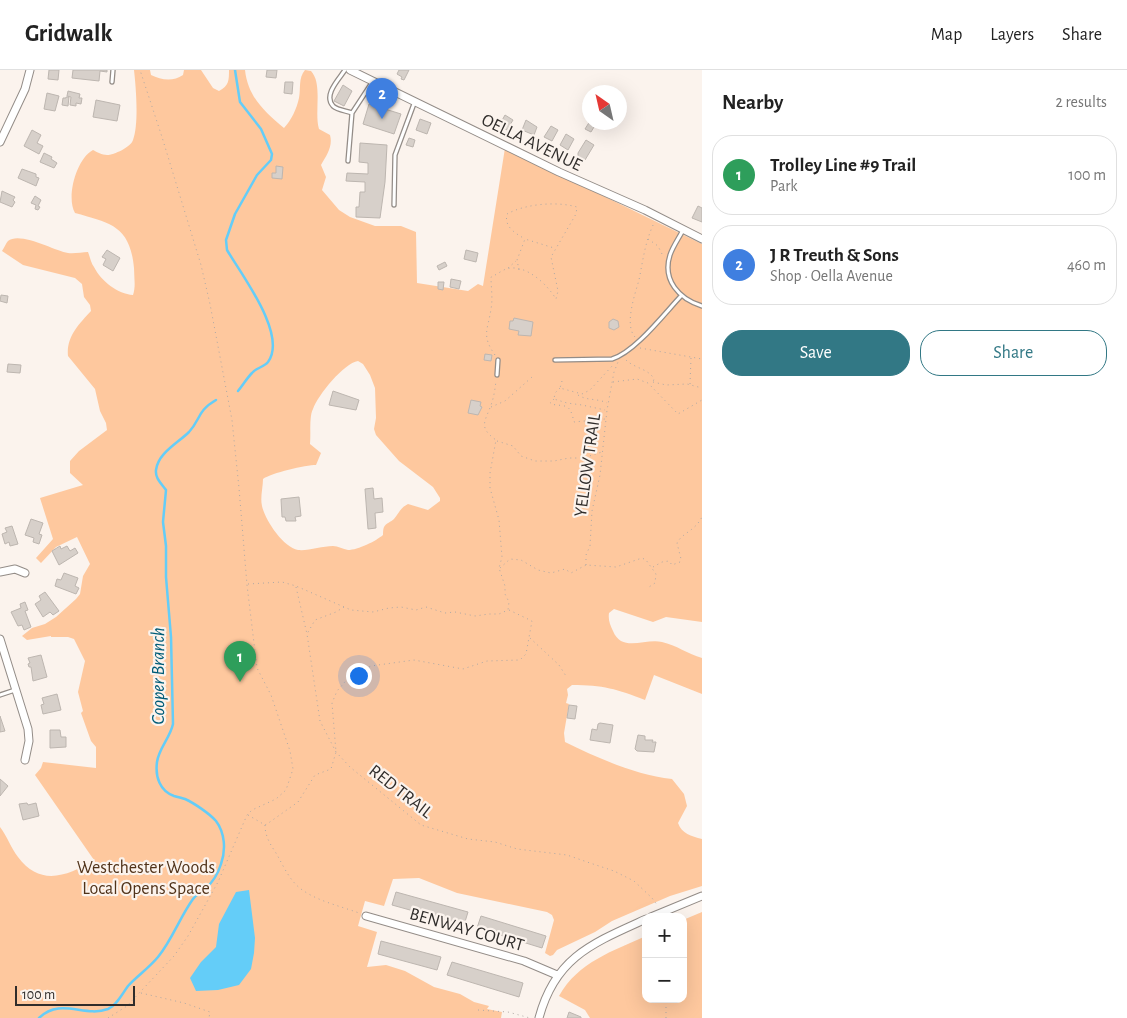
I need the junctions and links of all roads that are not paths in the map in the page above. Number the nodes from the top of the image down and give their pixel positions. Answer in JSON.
{"nodes":[{"id":1,"x":30,"y":70,"type":"edge"},
{"id":2,"x":113,"y":70,"type":"edge"},
{"id":3,"x":345,"y":70,"type":"edge"},
{"id":4,"x":350,"y":70,"type":"edge"},
{"id":5,"x":373,"y":81,"type":"junction"},
{"id":6,"x":112,"y":82,"type":"dead end"},
{"id":7,"x":415,"y":101,"type":"junction"},
{"id":8,"x":352,"y":113,"type":"junction"},
{"id":9,"x":0,"y":142,"type":"edge"},
{"id":10,"x":348,"y":161,"type":"dead end"},
{"id":11,"x":394,"y":205,"type":"dead end"},
{"id":12,"x":684,"y":230,"type":"junction"},
{"id":13,"x":702,"y":239,"type":"edge"},
{"id":14,"x":681,"y":296,"type":"junction"},
{"id":15,"x":702,"y":306,"type":"edge"},
{"id":16,"x":498,"y":360,"type":"road end"},
{"id":17,"x":555,"y":360,"type":"dead end"},
{"id":18,"x":497,"y":375,"type":"road end"},
{"id":19,"x":0,"y":572,"type":"edge"},
{"id":20,"x":25,"y":573,"type":"dead end"},
{"id":21,"x":0,"y":639,"type":"edge"},
{"id":22,"x":16,"y":690,"type":"junction"},
{"id":23,"x":0,"y":695,"type":"edge"},
{"id":24,"x":24,"y":760,"type":"dead end"},
{"id":25,"x":702,"y":896,"type":"edge"},
{"id":26,"x":661,"y":913,"type":"edge"},
{"id":27,"x":366,"y":916,"type":"dead end"},
{"id":28,"x":642,"y":921,"type":"edge"},
{"id":29,"x":557,"y":975,"type":"junction"},
{"id":30,"x":539,"y":1018,"type":"edge"}],
"edges":[{"from":1,"to":9,"type":"street"},
{"from":2,"to":6,"type":"lane"},
{"from":3,"to":8,"type":"lane"},
{"from":4,"to":5,"type":"street","name":"OELLA AVENUE"},
{"from":5,"to":7,"type":"street","name":"OELLA AVENUE"},
{"from":5,"to":8,"type":"lane"},
{"from":7,"to":11,"type":"lane"},
{"from":7,"to":12,"type":"street","name":"OELLA AVENUE"},
{"from":8,"to":10,"type":"lane"},
{"from":12,"to":13,"type":"street","name":"OELLA AVENUE"},
{"from":12,"to":14,"type":"lane"},
{"from":14,"to":15,"type":"lane"},
{"from":14,"to":17,"type":"lane"},
{"from":16,"to":18,"type":"lane"},
{"from":19,"to":20,"type":"street"},
{"from":21,"to":22,"type":"street"},
{"from":22,"to":23,"type":"lane"},
{"from":22,"to":24,"type":"street"},
{"from":25,"to":26,"type":"street"},
{"from":27,"to":29,"type":"street","name":"BENWAY COURT"},
{"from":28,"to":29,"type":"street"},
{"from":29,"to":30,"type":"street"}]}
